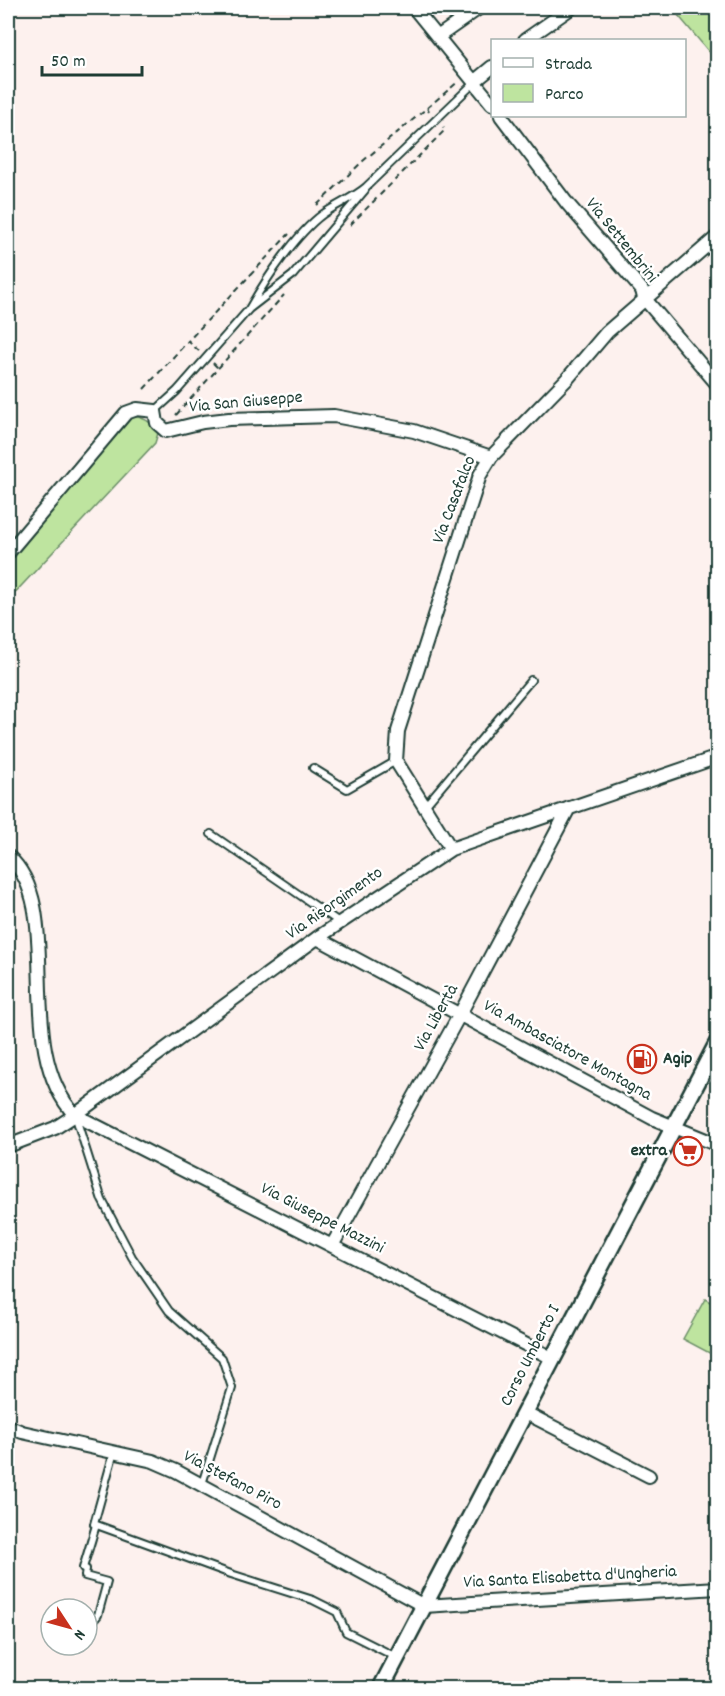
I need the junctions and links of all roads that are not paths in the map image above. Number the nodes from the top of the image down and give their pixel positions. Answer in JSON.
{"nodes":[{"id":1,"x":414,"y":8,"type":"edge"},
{"id":2,"x":479,"y":8,"type":"edge"},
{"id":3,"x":571,"y":8,"type":"edge"},
{"id":4,"x":439,"y":36,"type":"junction"},
{"id":5,"x":526,"y":39,"type":"edge"},
{"id":6,"x":491,"y":68,"type":"edge"},
{"id":7,"x":476,"y":81,"type":"junction"},
{"id":8,"x":491,"y":103,"type":"edge"},
{"id":9,"x":502,"y":117,"type":"edge"},
{"id":10,"x":366,"y":187,"type":"junction"},
{"id":11,"x":717,"y":236,"type":"edge"},
{"id":12,"x":644,"y":298,"type":"junction"},
{"id":13,"x":249,"y":309,"type":"junction"},
{"id":14,"x":717,"y":385,"type":"edge"},
{"id":15,"x":155,"y":411,"type":"junction"},
{"id":16,"x":491,"y":457,"type":"junction"},
{"id":17,"x":8,"y":553,"type":"edge"},
{"id":18,"x":531,"y":680,"type":"dead end"},
{"id":19,"x":717,"y":757,"type":"edge"},
{"id":20,"x":396,"y":761,"type":"junction"},
{"id":21,"x":313,"y":768,"type":"dead end"},
{"id":22,"x":424,"y":806,"type":"junction"},
{"id":23,"x":569,"y":808,"type":"junction"},
{"id":24,"x":211,"y":834,"type":"dead end"},
{"id":25,"x":451,"y":849,"type":"junction"},
{"id":26,"x":8,"y":856,"type":"edge"},
{"id":27,"x":339,"y":922,"type":"junction"},
{"id":28,"x":317,"y":938,"type":"junction"},
{"id":29,"x":460,"y":1014,"type":"junction"},
{"id":30,"x":717,"y":1042,"type":"edge"},
{"id":31,"x":75,"y":1115,"type":"junction"},
{"id":32,"x":673,"y":1126,"type":"junction"},
{"id":33,"x":717,"y":1145,"type":"edge"},
{"id":34,"x":8,"y":1146,"type":"edge"},
{"id":35,"x":333,"y":1244,"type":"junction"},
{"id":36,"x":552,"y":1358,"type":"junction"},
{"id":37,"x":524,"y":1412,"type":"junction"},
{"id":38,"x":8,"y":1426,"type":"edge"},
{"id":39,"x":114,"y":1452,"type":"junction"},
{"id":40,"x":649,"y":1476,"type":"dead end"},
{"id":41,"x":202,"y":1484,"type":"junction"},
{"id":42,"x":96,"y":1525,"type":"junction"},
{"id":43,"x":717,"y":1588,"type":"edge"},
{"id":44,"x":424,"y":1606,"type":"junction"},
{"id":45,"x":99,"y":1611,"type":"edge"},
{"id":46,"x":397,"y":1658,"type":"junction"},
{"id":47,"x":381,"y":1689,"type":"edge"}],
"edges":[{"from":1,"to":4,"type":"street"},
{"from":2,"to":4,"type":"street"},
{"from":3,"to":5,"type":"street"},
{"from":4,"to":7,"type":"street"},
{"from":6,"to":7,"type":"street"},
{"from":7,"to":8,"type":"street"},
{"from":7,"to":10,"type":"lane"},
{"from":9,"to":12,"type":"street","name":"Via Settembrini"},
{"from":10,"to":13,"type":"lane"},
{"from":10,"to":13,"type":"lane"},
{"from":11,"to":12,"type":"street","name":"Via Casafalco"},
{"from":12,"to":14,"type":"street","name":"Via Settembrini"},
{"from":12,"to":16,"type":"street","name":"Via Casafalco"},
{"from":13,"to":15,"type":"lane"},
{"from":15,"to":16,"type":"street","name":"Via San Giuseppe"},
{"from":15,"to":17,"type":"street"},
{"from":16,"to":20,"type":"street","name":"Via Casafalco"},
{"from":18,"to":22,"type":"lane"},
{"from":19,"to":23,"type":"street","name":"Via Risorgimento"},
{"from":20,"to":21,"type":"lane"},
{"from":20,"to":22,"type":"street"},
{"from":22,"to":25,"type":"street"},
{"from":23,"to":25,"type":"street","name":"Via Risorgimento"},
{"from":23,"to":29,"type":"street","name":"Via Libertà"},
{"from":24,"to":27,"type":"lane"},
{"from":25,"to":27,"type":"street","name":"Via Risorgimento"},
{"from":26,"to":31,"type":"street"},
{"from":27,"to":28,"type":"street","name":"Via Risorgimento"},
{"from":28,"to":29,"type":"street","name":"Via Ambasciatore Montagna"},
{"from":28,"to":31,"type":"street","name":"Via Risorgimento"},
{"from":29,"to":32,"type":"street","name":"Via Ambasciatore Montagna"},
{"from":29,"to":35,"type":"street","name":"Via Libertà"},
{"from":30,"to":32,"type":"street","name":"Corso Umberto I"},
{"from":31,"to":34,"type":"street","name":"Via Risorgimento"},
{"from":31,"to":35,"type":"street","name":"Via Giuseppe Mazzini"},
{"from":31,"to":41,"type":"lane"},
{"from":32,"to":33,"type":"street","name":"Via Ambasciatore Montagna"},
{"from":32,"to":36,"type":"street","name":"Corso Umberto I"},
{"from":35,"to":36,"type":"street","name":"Via Giuseppe Mazzini"},
{"from":36,"to":37,"type":"street","name":"Corso Umberto I"},
{"from":37,"to":40,"type":"street"},
{"from":37,"to":44,"type":"street","name":"Corso Umberto I"},
{"from":38,"to":39,"type":"street","name":"Via Stefano Piro"},
{"from":39,"to":41,"type":"street","name":"Via Stefano Piro"},
{"from":39,"to":42,"type":"lane"},
{"from":41,"to":44,"type":"street","name":"Via Stefano Piro"},
{"from":42,"to":45,"type":"lane"},
{"from":42,"to":46,"type":"lane"},
{"from":43,"to":44,"type":"street","name":"Via Santa Elisabetta d'Ungheria"},
{"from":44,"to":46,"type":"street","name":"Corso Umberto I"},
{"from":46,"to":47,"type":"street","name":"Corso Umberto I"}]}
